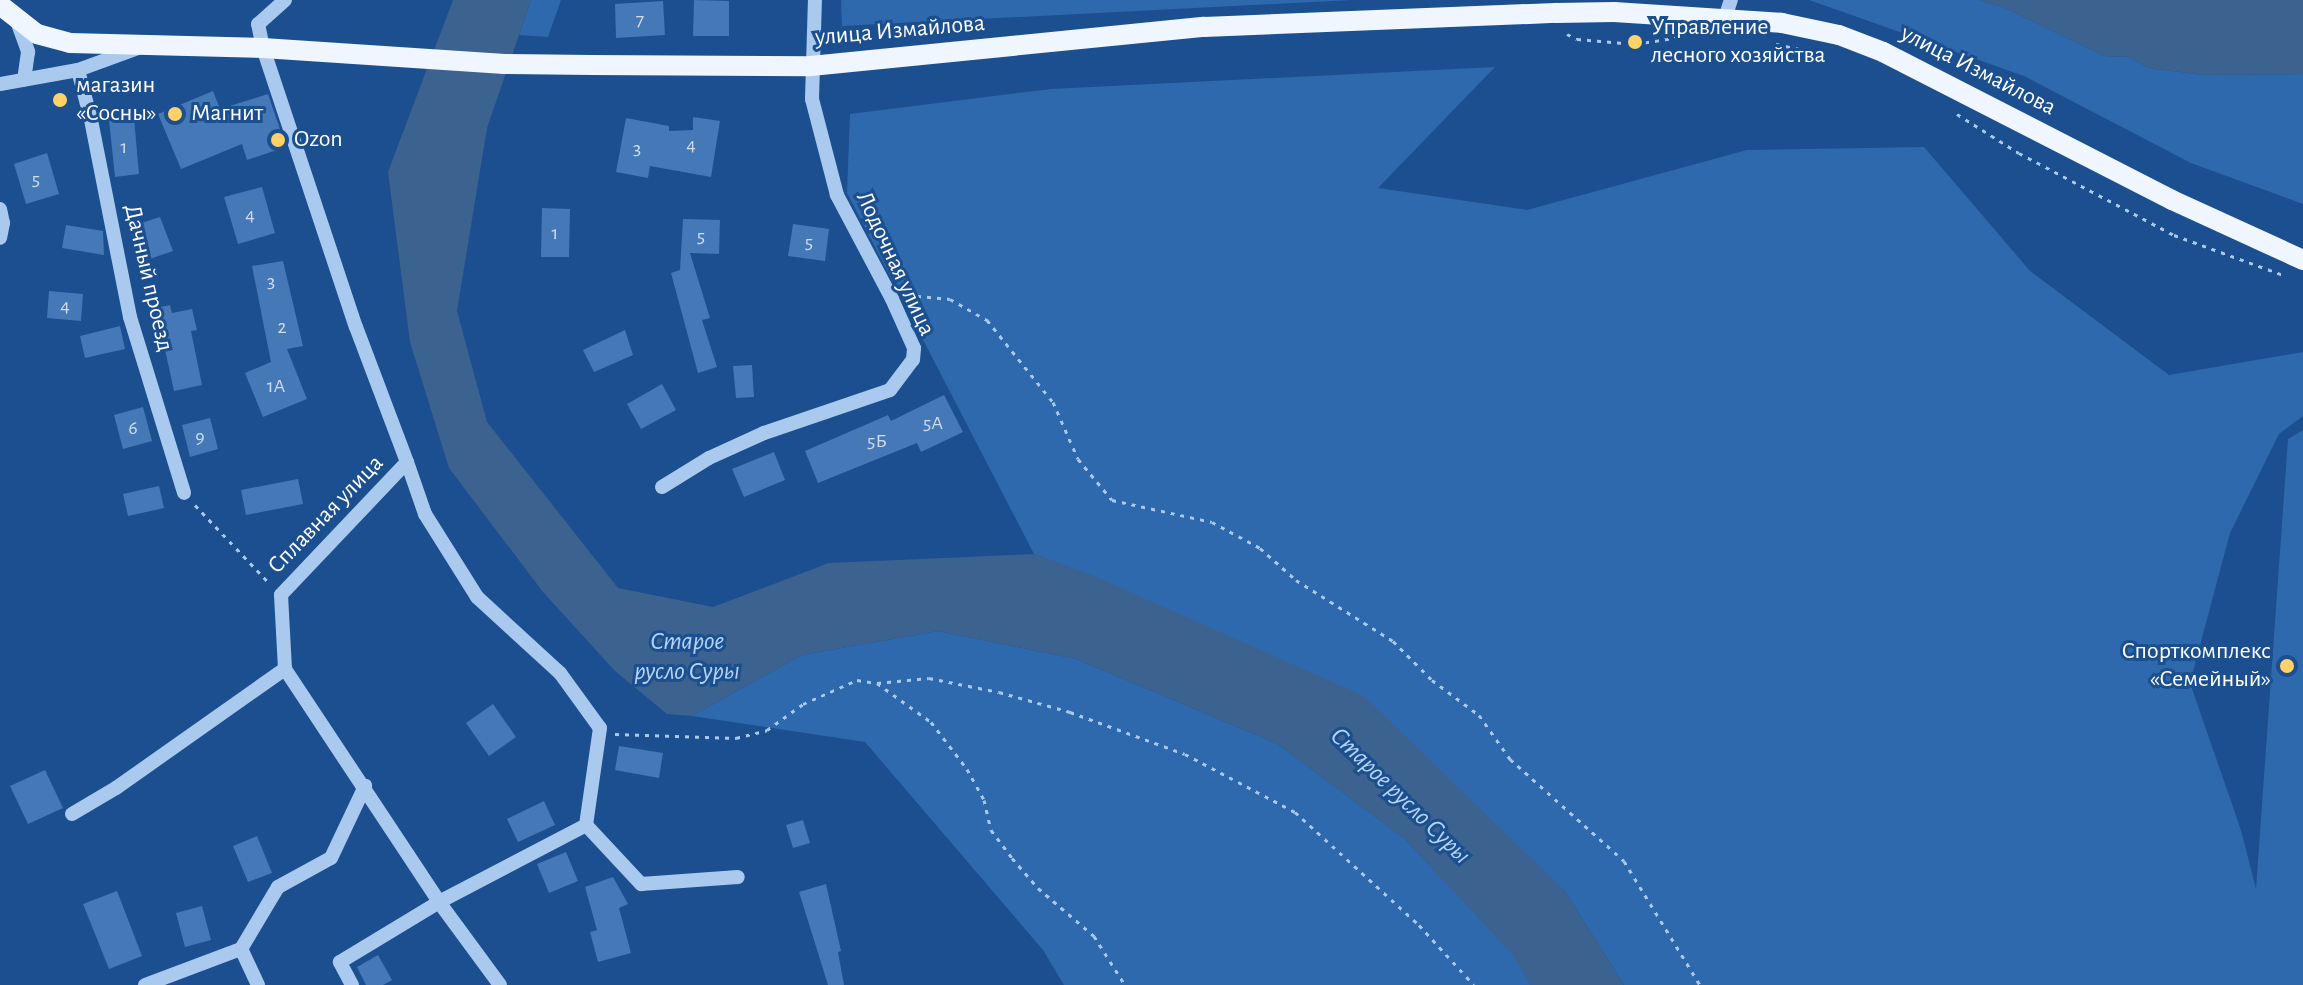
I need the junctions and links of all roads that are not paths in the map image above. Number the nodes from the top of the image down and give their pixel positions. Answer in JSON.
{"nodes":[{"id":1,"x":285,"y":0,"type":"edge"},
{"id":2,"x":815,"y":0,"type":"edge"},
{"id":3,"x":0,"y":5,"type":"edge"},
{"id":4,"x":1728,"y":9,"type":"edge"},
{"id":5,"x":17,"y":21,"type":"junction"},
{"id":6,"x":142,"y":47,"type":"junction"},
{"id":7,"x":263,"y":48,"type":"junction"},
{"id":8,"x":811,"y":66,"type":"junction"},
{"id":9,"x":78,"y":70,"type":"junction"},
{"id":10,"x":24,"y":80,"type":"junction"},
{"id":11,"x":0,"y":84,"type":"edge"},
{"id":12,"x":0,"y":209,"type":"edge"},
{"id":13,"x":0,"y":238,"type":"edge"},
{"id":14,"x":2303,"y":260,"type":"edge"},
{"id":15,"x":407,"y":462,"type":"junction"},
{"id":16,"x":662,"y":487,"type":"dead end"},
{"id":17,"x":184,"y":493,"type":"road end"},
{"id":18,"x":285,"y":669,"type":"junction"},
{"id":19,"x":365,"y":786,"type":"junction"},
{"id":20,"x":72,"y":814,"type":"dead end"},
{"id":21,"x":586,"y":825,"type":"junction"},
{"id":22,"x":738,"y":877,"type":"dead end"},
{"id":23,"x":439,"y":902,"type":"junction"},
{"id":24,"x":241,"y":949,"type":"junction"},
{"id":25,"x":145,"y":985,"type":"edge"},
{"id":26,"x":258,"y":985,"type":"edge"},
{"id":27,"x":352,"y":985,"type":"edge"},
{"id":28,"x":500,"y":985,"type":"edge"}],
"edges":[{"from":1,"to":7,"type":"street","name":"Сплавная улица"},
{"from":2,"to":8,"type":"street","name":"Лодочная улица"},
{"from":3,"to":5,"type":"main road","name":"улица Измайлова"},
{"from":4,"to":8,"type":"main road","name":"улица Измайлова"},
{"from":4,"to":14,"type":"main road","name":"улица Измайлова"},
{"from":5,"to":6,"type":"main road","name":"улица Измайлова"},
{"from":5,"to":10,"type":"street"},
{"from":6,"to":7,"type":"main road","name":"улица Измайлова"},
{"from":6,"to":9,"type":"street"},
{"from":7,"to":8,"type":"main road","name":"улица Измайлова"},
{"from":7,"to":15,"type":"street","name":"Сплавная улица"},
{"from":8,"to":16,"type":"street","name":"Лодочная улица"},
{"from":9,"to":10,"type":"street"},
{"from":9,"to":17,"type":"street","name":"Дачный проезд"},
{"from":10,"to":11,"type":"street"},
{"from":12,"to":13,"type":"street"},
{"from":15,"to":18,"type":"street","name":"Сплавная улица"},
{"from":15,"to":21,"type":"street"},
{"from":18,"to":19,"type":"street"},
{"from":18,"to":20,"type":"street"},
{"from":19,"to":23,"type":"street"},
{"from":19,"to":24,"type":"street"},
{"from":21,"to":22,"type":"street"},
{"from":21,"to":23,"type":"street"},
{"from":23,"to":27,"type":"street"},
{"from":23,"to":28,"type":"street"},
{"from":24,"to":25,"type":"street"},
{"from":24,"to":26,"type":"street"}]}
